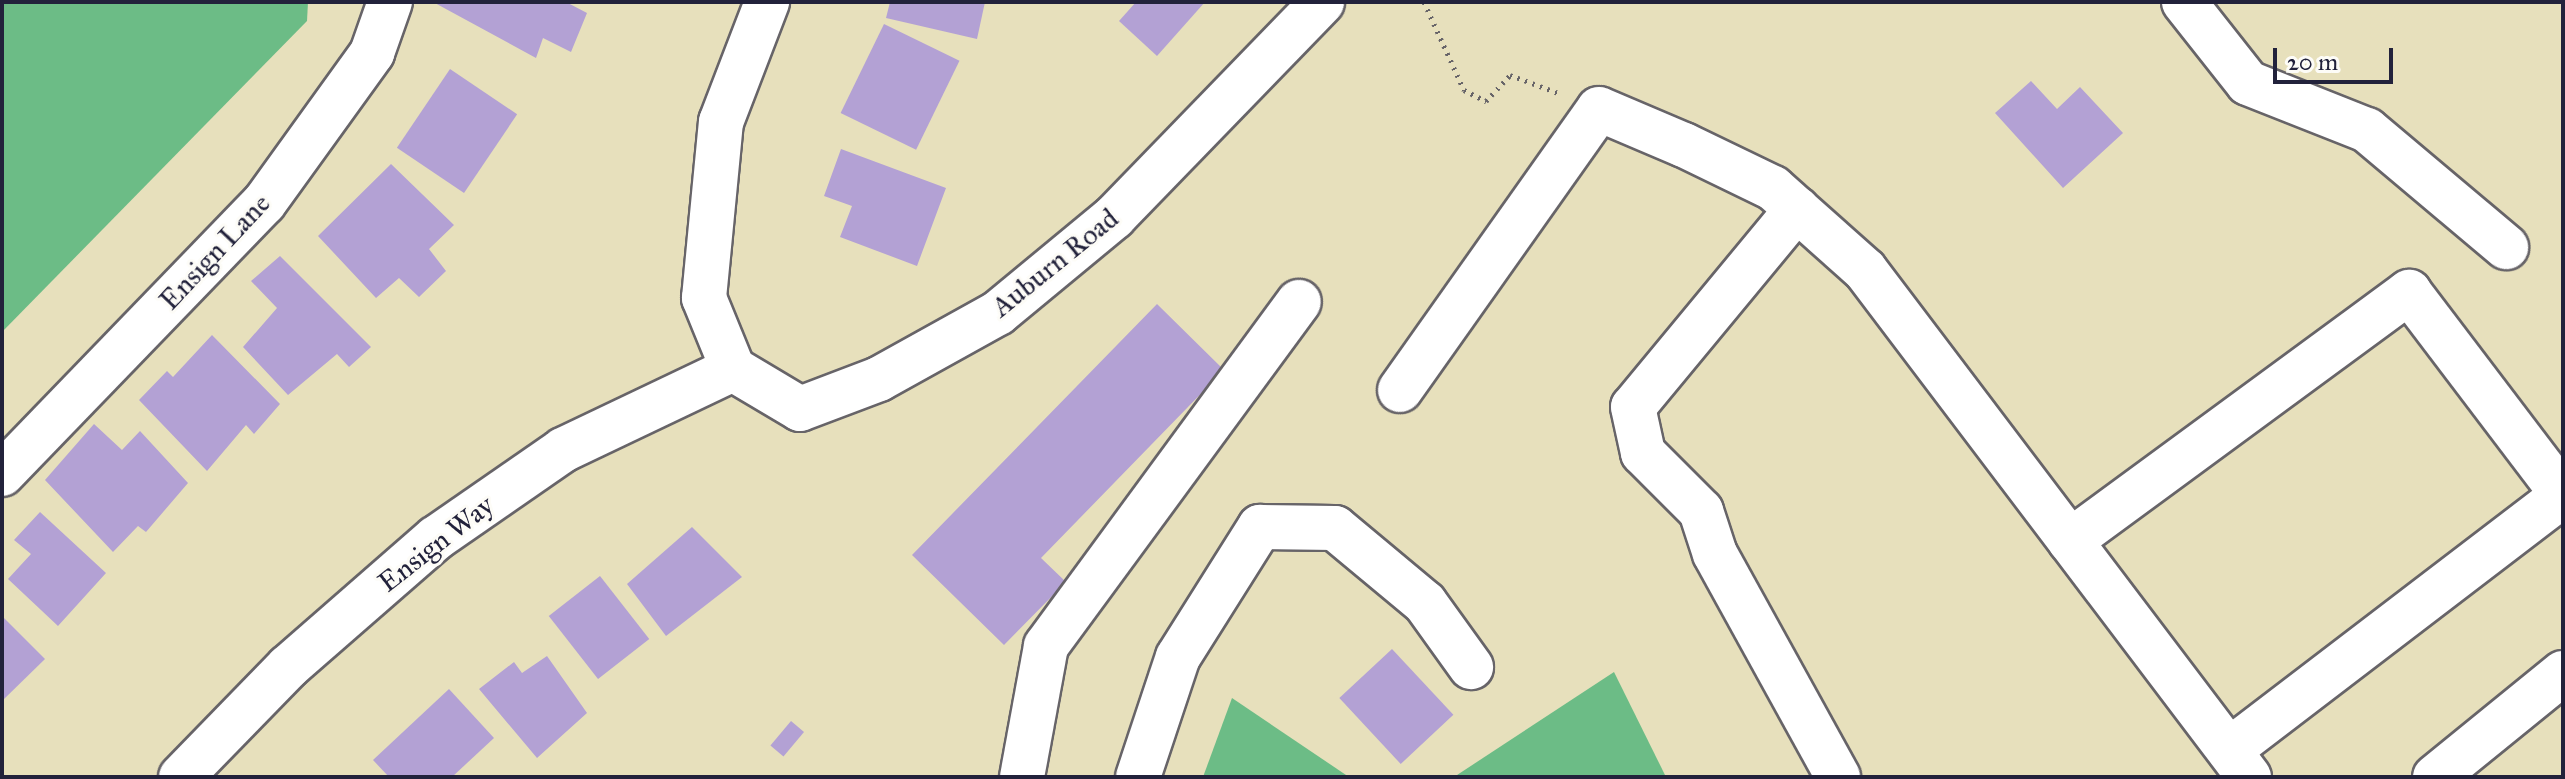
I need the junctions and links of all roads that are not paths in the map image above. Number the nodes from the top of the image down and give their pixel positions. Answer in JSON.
{"nodes":[{"id":1,"x":390,"y":2,"type":"edge"},
{"id":2,"x":767,"y":2,"type":"edge"},
{"id":3,"x":1322,"y":2,"type":"edge"},
{"id":4,"x":2184,"y":2,"type":"edge"},
{"id":5,"x":1797,"y":209,"type":"junction"},
{"id":6,"x":2506,"y":247,"type":"dead end"},
{"id":7,"x":1299,"y":302,"type":"dead end"},
{"id":8,"x":733,"y":369,"type":"junction"},
{"id":9,"x":1400,"y":390,"type":"dead end"},
{"id":10,"x":2,"y":474,"type":"edge"},
{"id":11,"x":2070,"y":541,"type":"junction"},
{"id":12,"x":1471,"y":667,"type":"dead end"},
{"id":13,"x":2563,"y":673,"type":"edge"},
{"id":14,"x":2239,"y":764,"type":"edge"},
{"id":15,"x":181,"y":777,"type":"edge"},
{"id":16,"x":1022,"y":777,"type":"edge"},
{"id":17,"x":1138,"y":777,"type":"edge"},
{"id":18,"x":1838,"y":777,"type":"edge"},
{"id":19,"x":2435,"y":777,"type":"edge"}],
"edges":[{"from":1,"to":10,"type":"street","name":"Ensign Lane"},
{"from":2,"to":8,"type":"street"},
{"from":3,"to":8,"type":"street","name":"Auburn Road"},
{"from":4,"to":6,"type":"street"},
{"from":5,"to":9,"type":"street"},
{"from":5,"to":11,"type":"street"},
{"from":5,"to":18,"type":"street"},
{"from":7,"to":16,"type":"street"},
{"from":8,"to":15,"type":"street","name":"Ensign Way"},
{"from":11,"to":14,"type":"street"},
{"from":11,"to":14,"type":"street"},
{"from":12,"to":17,"type":"street"},
{"from":13,"to":19,"type":"street"}]}
